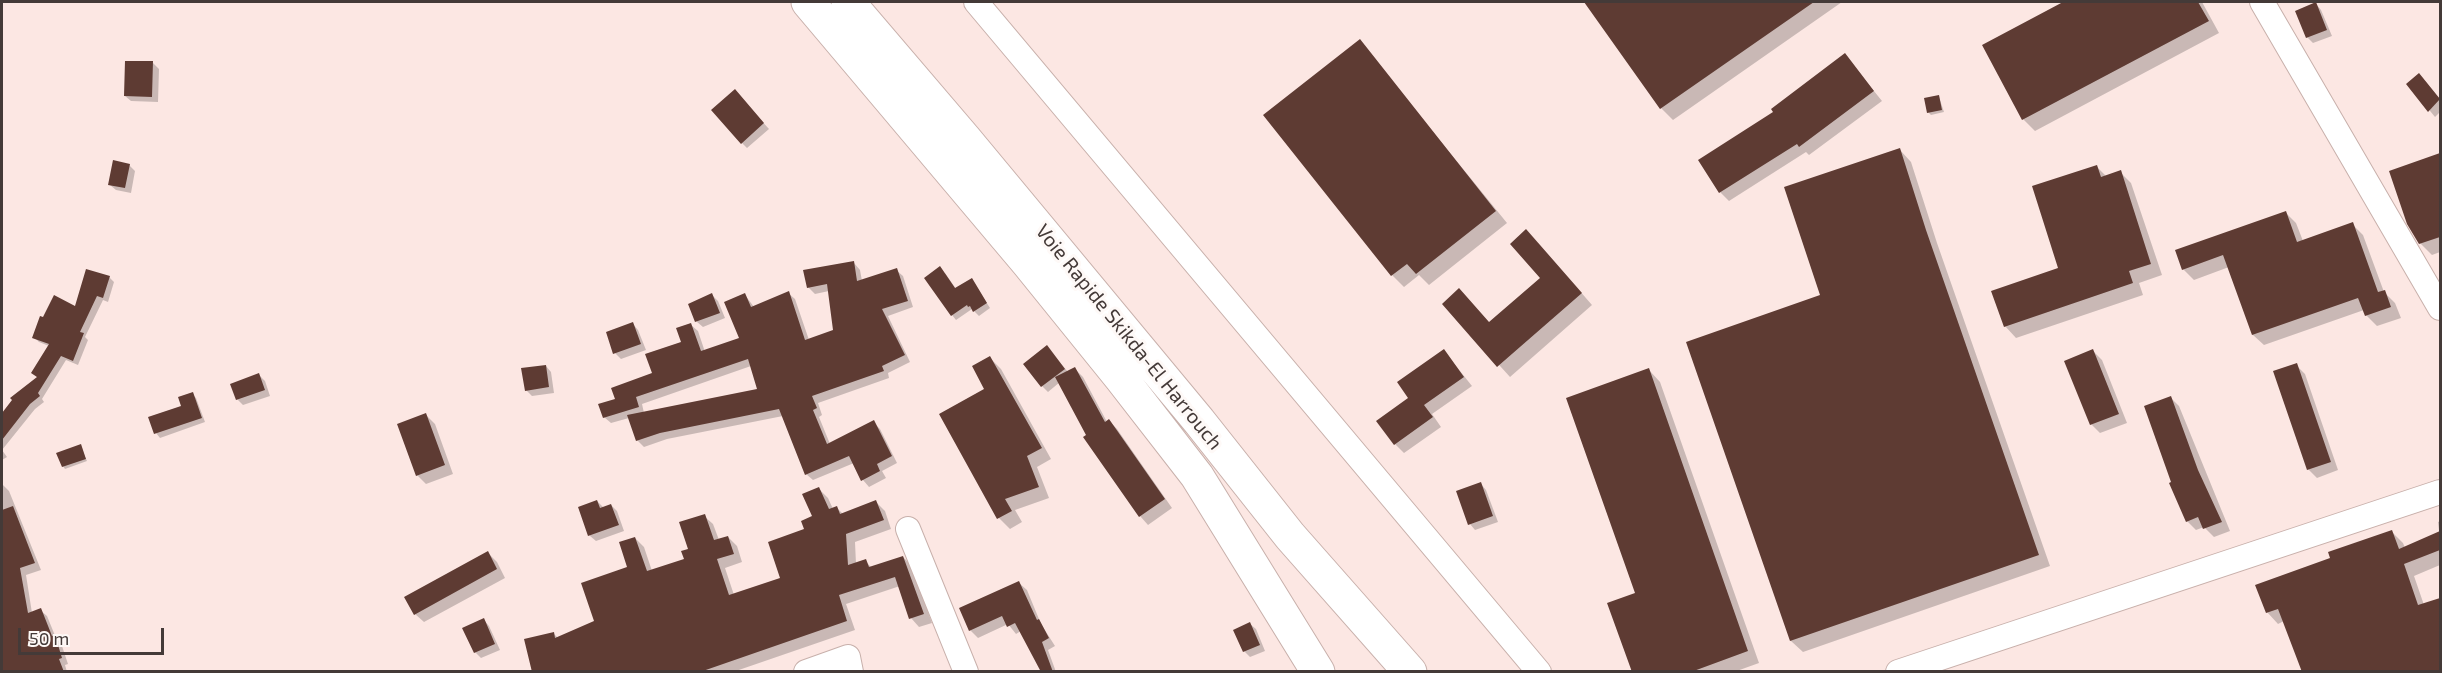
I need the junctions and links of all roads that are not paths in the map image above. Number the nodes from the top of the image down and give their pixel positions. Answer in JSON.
{"nodes":[{"id":1,"x":808,"y":2,"type":"edge"},
{"id":2,"x":848,"y":2,"type":"edge"},
{"id":3,"x":976,"y":2,"type":"edge"},
{"id":4,"x":2262,"y":2,"type":"edge"},
{"id":5,"x":2440,"y":308,"type":"edge"},
{"id":6,"x":2438,"y":491,"type":"edge"},
{"id":7,"x":908,"y":529,"type":"dead end"},
{"id":8,"x":806,"y":672,"type":"edge"},
{"id":9,"x":851,"y":672,"type":"edge"},
{"id":10,"x":966,"y":672,"type":"edge"},
{"id":11,"x":1318,"y":672,"type":"edge"},
{"id":12,"x":1410,"y":672,"type":"edge"},
{"id":13,"x":1539,"y":672,"type":"edge"},
{"id":14,"x":1898,"y":672,"type":"edge"}],
"edges":[{"from":1,"to":11,"type":"highway","name":"Voie Rapide Skikda-El Harrouch"},
{"from":2,"to":12,"type":"highway","name":"Voie Rapide Skikda-El Harrouch"},
{"from":3,"to":13,"type":"street"},
{"from":4,"to":5,"type":"street"},
{"from":6,"to":14,"type":"street"},
{"from":7,"to":10,"type":"street"},
{"from":8,"to":9,"type":"street"}]}
